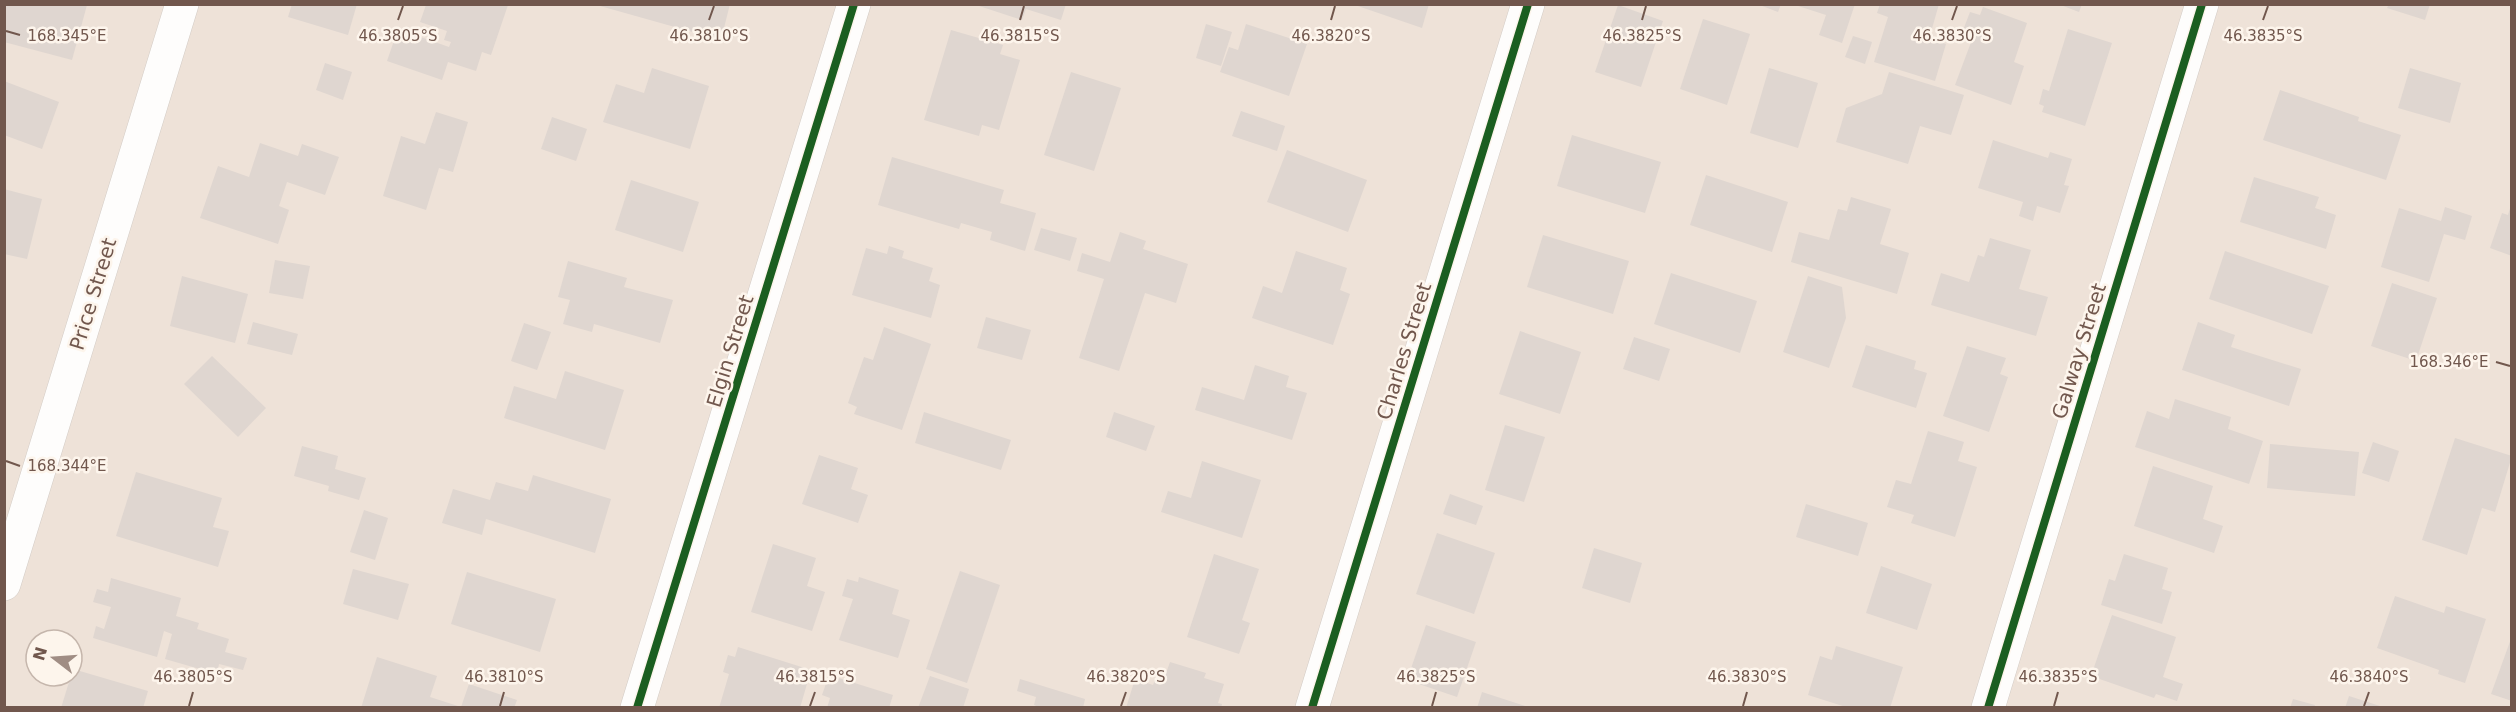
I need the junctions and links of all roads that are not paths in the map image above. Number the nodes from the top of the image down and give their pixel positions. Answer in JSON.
{"nodes":[{"id":1,"x":182,"y":4,"type":"edge"},
{"id":2,"x":854,"y":4,"type":"edge"},
{"id":3,"x":1528,"y":4,"type":"edge"},
{"id":4,"x":2202,"y":4,"type":"edge"},
{"id":5,"x":4,"y":584,"type":"edge"},
{"id":6,"x":637,"y":708,"type":"edge"},
{"id":7,"x":1312,"y":708,"type":"edge"},
{"id":8,"x":1988,"y":708,"type":"edge"}],
"edges":[{"from":1,"to":5,"type":"street","name":"Price Street"},
{"from":2,"to":6,"type":"street","name":"Elgin Street"},
{"from":3,"to":7,"type":"street","name":"Charles Street"},
{"from":4,"to":8,"type":"street","name":"Galway Street"}]}
